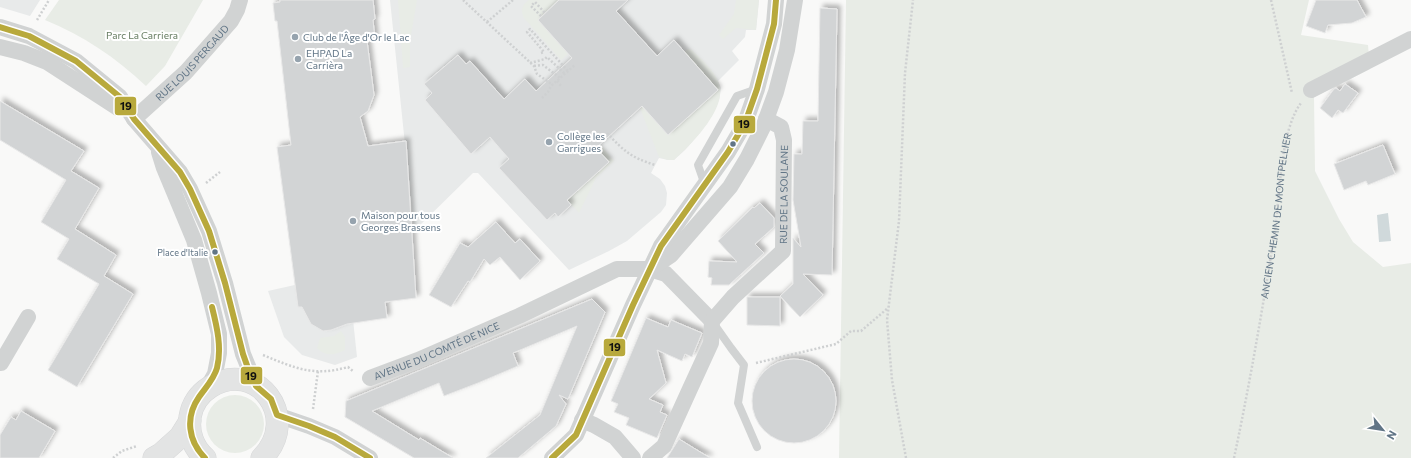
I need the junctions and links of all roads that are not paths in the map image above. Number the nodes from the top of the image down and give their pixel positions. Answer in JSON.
{"nodes":[{"id":1,"x":240,"y":0,"type":"edge"},
{"id":2,"x":776,"y":0,"type":"edge"},
{"id":3,"x":795,"y":0,"type":"edge"},
{"id":4,"x":0,"y":28,"type":"edge"},
{"id":5,"x":1411,"y":39,"type":"edge"},
{"id":6,"x":0,"y":47,"type":"edge"},
{"id":7,"x":1311,"y":90,"type":"road end"},
{"id":8,"x":134,"y":119,"type":"junction"},
{"id":9,"x":766,"y":119,"type":"junction"},
{"id":10,"x":157,"y":147,"type":"junction"},
{"id":11,"x":650,"y":269,"type":"junction"},
{"id":12,"x":28,"y":317,"type":"dead end"},
{"id":13,"x":712,"y":321,"type":"junction"},
{"id":14,"x":0,"y":362,"type":"edge"},
{"id":15,"x":370,"y":378,"type":"road end"},
{"id":16,"x":256,"y":386,"type":"junction"},
{"id":17,"x":206,"y":390,"type":"junction"},
{"id":18,"x":277,"y":415,"type":"junction"},
{"id":19,"x":582,"y":420,"type":"junction"},
{"id":20,"x":190,"y":421,"type":"junction"},
{"id":21,"x":757,"y":447,"type":"dead end"},
{"id":22,"x":154,"y":458,"type":"edge"},
{"id":23,"x":205,"y":458,"type":"edge"},
{"id":24,"x":262,"y":458,"type":"edge"},
{"id":25,"x":370,"y":458,"type":"edge"},
{"id":26,"x":552,"y":458,"type":"edge"},
{"id":27,"x":633,"y":458,"type":"edge"},
{"id":28,"x":650,"y":458,"type":"edge"}],
"edges":[{"from":1,"to":8,"type":"street","name":"RUE LOUIS PERGAUD"},
{"from":2,"to":11,"type":"street"},
{"from":3,"to":9,"type":"street"},
{"from":4,"to":8,"type":"street"},
{"from":5,"to":7,"type":"street"},
{"from":6,"to":8,"type":"street"},
{"from":8,"to":10,"type":"street"},
{"from":9,"to":11,"type":"street"},
{"from":9,"to":13,"type":"street","name":"RUE DE LA SOULANE"},
{"from":10,"to":16,"type":"street"},
{"from":10,"to":17,"type":"street"},
{"from":11,"to":13,"type":"street"},
{"from":11,"to":15,"type":"street","name":"AVENUE DU COMTÉ DE NICE"},
{"from":11,"to":19,"type":"street"},
{"from":12,"to":14,"type":"street"},
{"from":13,"to":21,"type":"lane"},
{"from":13,"to":28,"type":"street"},
{"from":16,"to":17,"type":"main road"},
{"from":16,"to":18,"type":"main road"},
{"from":17,"to":20,"type":"main road"},
{"from":18,"to":24,"type":"main road"},
{"from":18,"to":25,"type":"street"},
{"from":19,"to":26,"type":"street"},
{"from":19,"to":27,"type":"street"},
{"from":20,"to":22,"type":"main road"},
{"from":20,"to":23,"type":"main road"}]}
